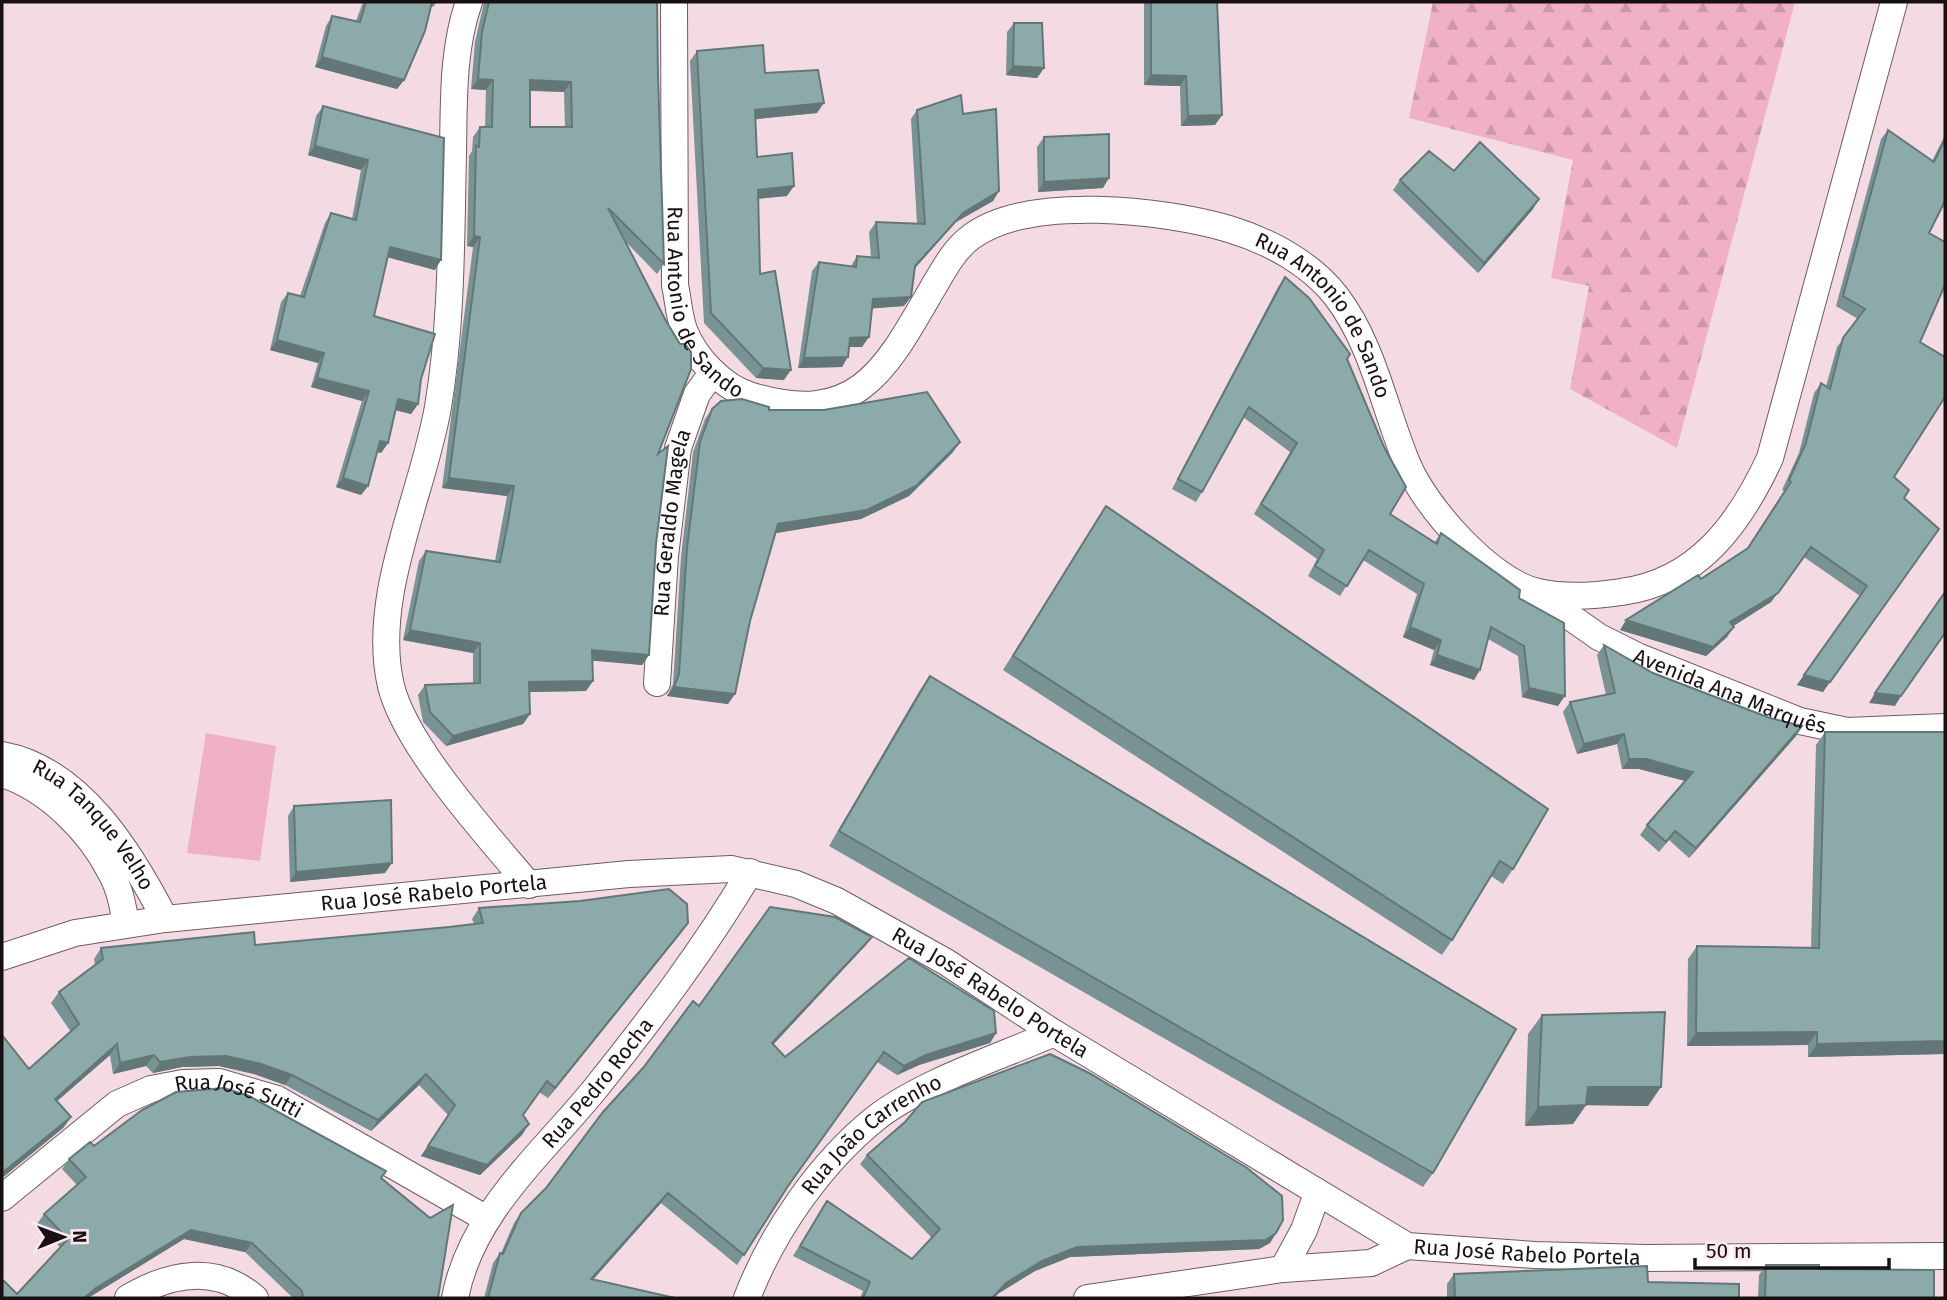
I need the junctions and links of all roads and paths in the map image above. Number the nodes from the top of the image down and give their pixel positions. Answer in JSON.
{"nodes":[{"id":1,"x":469,"y":2,"type":"edge"},
{"id":2,"x":674,"y":2,"type":"edge"},
{"id":3,"x":1894,"y":2,"type":"edge"},
{"id":4,"x":713,"y":372,"type":"junction"},
{"id":5,"x":1534,"y":592,"type":"junction"},
{"id":6,"x":657,"y":683,"type":"dead end"},
{"id":7,"x":1945,"y":727,"type":"edge"},
{"id":8,"x":2,"y":755,"type":"edge"},
{"id":9,"x":2,"y":774,"type":"edge"},
{"id":10,"x":750,"y":872,"type":"junction"},
{"id":11,"x":529,"y":886,"type":"junction"},
{"id":12,"x":165,"y":919,"type":"junction"},
{"id":13,"x":126,"y":924,"type":"junction"},
{"id":14,"x":2,"y":957,"type":"edge"},
{"id":15,"x":1054,"y":1033,"type":"junction"},
{"id":16,"x":1317,"y":1194,"type":"junction"},
{"id":17,"x":2,"y":1198,"type":"edge"},
{"id":18,"x":485,"y":1218,"type":"junction"},
{"id":19,"x":1407,"y":1246,"type":"junction"},
{"id":20,"x":1945,"y":1256,"type":"edge"},
{"id":21,"x":1283,"y":1269,"type":"junction"},
{"id":22,"x":128,"y":1298,"type":"edge"},
{"id":23,"x":255,"y":1298,"type":"edge"},
{"id":24,"x":455,"y":1298,"type":"edge"},
{"id":25,"x":747,"y":1298,"type":"edge"},
{"id":26,"x":1087,"y":1298,"type":"edge"}],
"edges":[{"from":1,"to":11,"type":"street"},
{"from":2,"to":4,"type":"street","name":"Rua Antonio de Sando"},
{"from":3,"to":5,"type":"street","name":"Rua Antonio de Sando"},
{"from":4,"to":5,"type":"street","name":"Rua Antonio de Sando"},
{"from":4,"to":6,"type":"street","name":"Rua Geraldo Magela"},
{"from":5,"to":7,"type":"street","name":"Avenida Ana Marquês"},
{"from":8,"to":12,"type":"street","name":"Rua Tanque Velho"},
{"from":9,"to":13,"type":"street","name":"Rua Tanque Velho"},
{"from":10,"to":11,"type":"street","name":"Rua José Rabelo Portela"},
{"from":10,"to":15,"type":"street","name":"Rua José Rabelo Portela"},
{"from":10,"to":18,"type":"street","name":"Rua Pedro Rocha"},
{"from":11,"to":12,"type":"street","name":"Rua José Rabelo Portela"},
{"from":12,"to":13,"type":"street","name":"Rua José Rabelo Portela"},
{"from":13,"to":14,"type":"street","name":"Rua José Rabelo Portela"},
{"from":15,"to":16,"type":"street","name":"Rua José Rabelo Portela"},
{"from":15,"to":25,"type":"street","name":"Rua João Carrenho"},
{"from":16,"to":19,"type":"street","name":"Rua José Rabelo Portela"},
{"from":16,"to":21,"type":"street"},
{"from":17,"to":18,"type":"street","name":"Rua José Sutti"},
{"from":18,"to":24,"type":"street","name":"Rua Pedro Rocha"},
{"from":19,"to":20,"type":"street","name":"Rua José Rabelo Portela"},
{"from":19,"to":21,"type":"street"},
{"from":21,"to":26,"type":"street"},
{"from":22,"to":23,"type":"street"}]}
